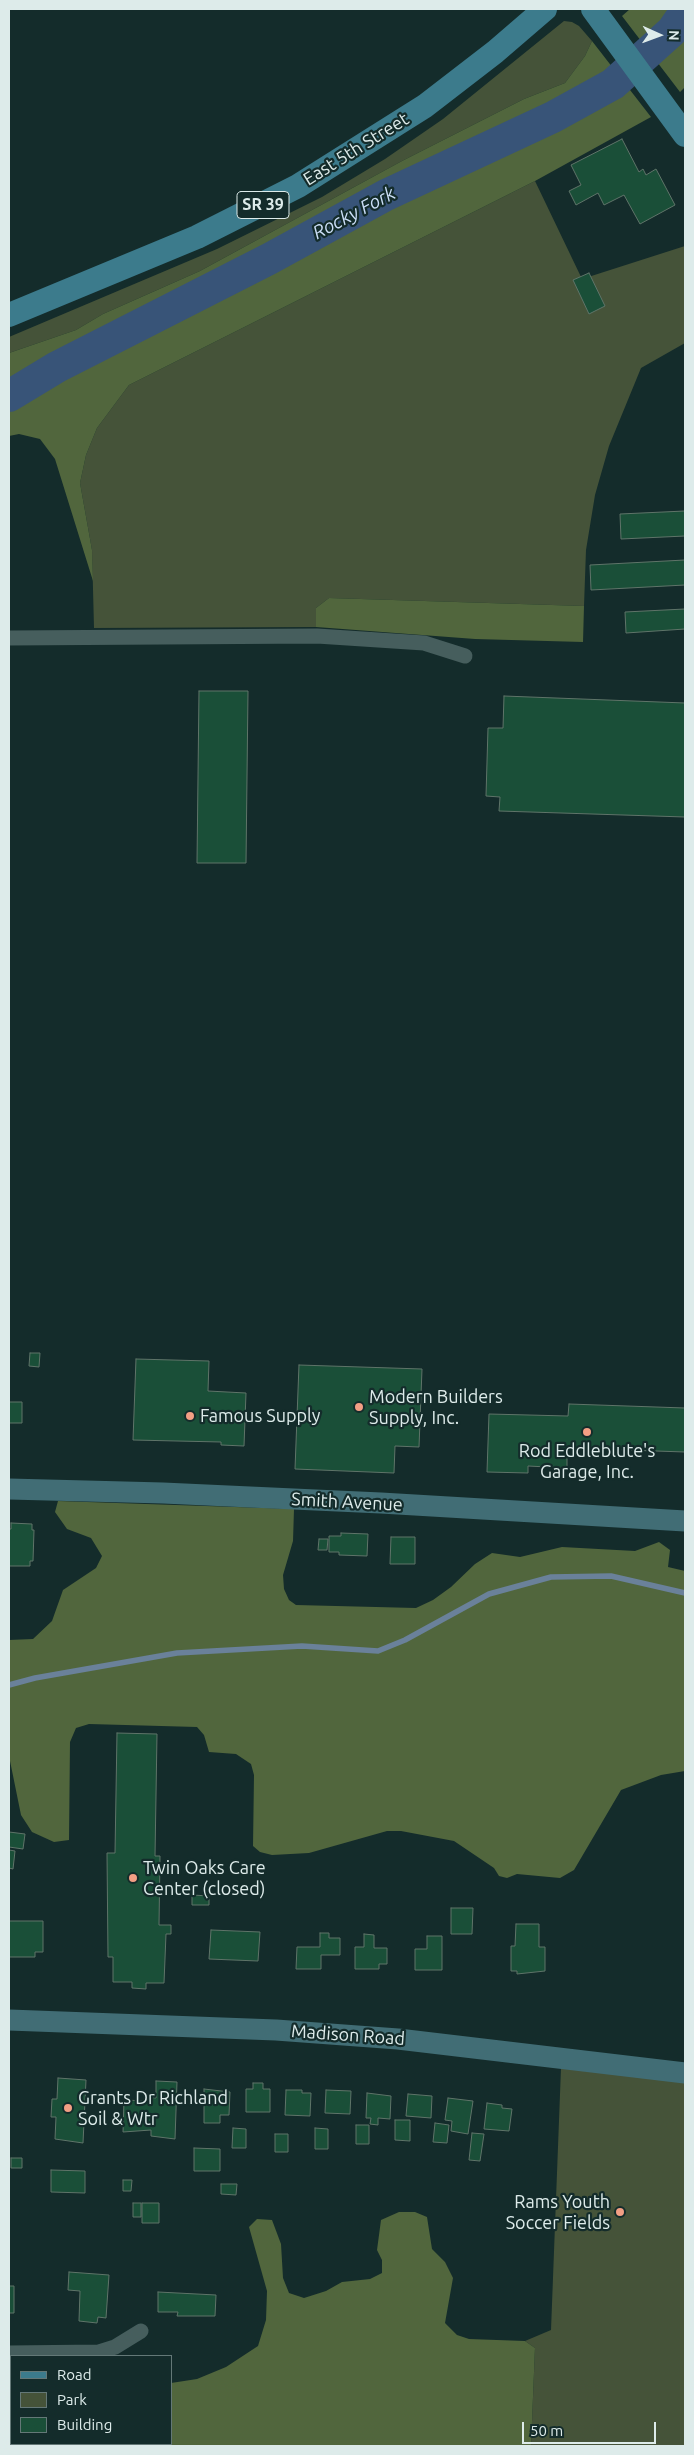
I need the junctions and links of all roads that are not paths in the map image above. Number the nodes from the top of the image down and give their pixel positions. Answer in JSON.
{"nodes":[{"id":1,"x":545,"y":9,"type":"edge"},
{"id":2,"x":597,"y":15,"type":"edge"},
{"id":3,"x":685,"y":135,"type":"edge"},
{"id":4,"x":9,"y":315,"type":"edge"},
{"id":5,"x":9,"y":638,"type":"edge"},
{"id":6,"x":465,"y":656,"type":"dead end"},
{"id":7,"x":9,"y":1489,"type":"edge"},
{"id":8,"x":685,"y":1521,"type":"edge"},
{"id":9,"x":9,"y":2020,"type":"edge"},
{"id":10,"x":685,"y":2073,"type":"edge"},
{"id":11,"x":141,"y":2331,"type":"dead end"},
{"id":12,"x":9,"y":2353,"type":"edge"}],
"edges":[{"from":1,"to":4,"type":"main road","name":"East 5th Street","number":"SR 39"},
{"from":2,"to":3,"type":"main road"},
{"from":5,"to":6,"type":"street"},
{"from":7,"to":8,"type":"street","name":"Smith Avenue"},
{"from":9,"to":10,"type":"street","name":"Madison Road"},
{"from":11,"to":12,"type":"street"}]}
